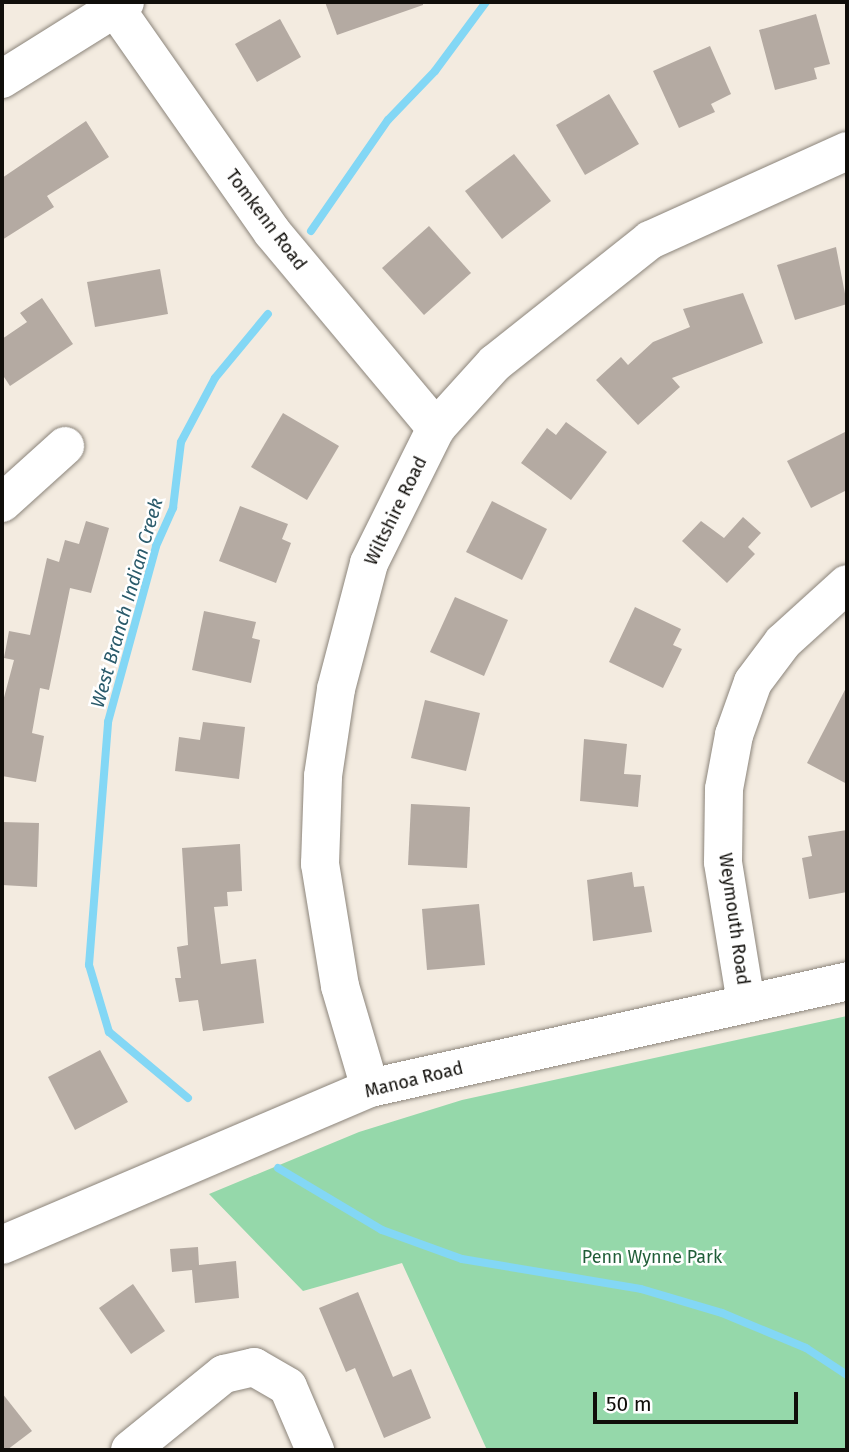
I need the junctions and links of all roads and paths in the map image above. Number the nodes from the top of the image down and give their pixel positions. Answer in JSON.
{"nodes":[{"id":1,"x":116,"y":4,"type":"edge"},
{"id":2,"x":2,"y":79,"type":"edge"},
{"id":3,"x":847,"y":151,"type":"edge"},
{"id":4,"x":436,"y":428,"type":"junction"},
{"id":5,"x":65,"y":446,"type":"dead end"},
{"id":6,"x":2,"y":503,"type":"edge"},
{"id":7,"x":847,"y":584,"type":"edge"},
{"id":8,"x":847,"y":981,"type":"edge"},
{"id":9,"x":746,"y":1003,"type":"junction"},
{"id":10,"x":370,"y":1088,"type":"junction"},
{"id":11,"x":2,"y":1245,"type":"edge"},
{"id":12,"x":130,"y":1450,"type":"edge"},
{"id":13,"x":316,"y":1450,"type":"edge"}],
"edges":[{"from":1,"to":2,"type":"street"},
{"from":1,"to":4,"type":"street","name":"Tomkenn Road"},
{"from":3,"to":4,"type":"street","name":"Wiltshire Road"},
{"from":4,"to":10,"type":"street","name":"Wiltshire Road"},
{"from":5,"to":6,"type":"street"},
{"from":7,"to":9,"type":"street","name":"Weymouth Road"},
{"from":8,"to":9,"type":"street","name":"Manoa Road"},
{"from":9,"to":10,"type":"street","name":"Manoa Road"},
{"from":10,"to":11,"type":"street","name":"Manoa Road"},
{"from":12,"to":13,"type":"street"}]}
